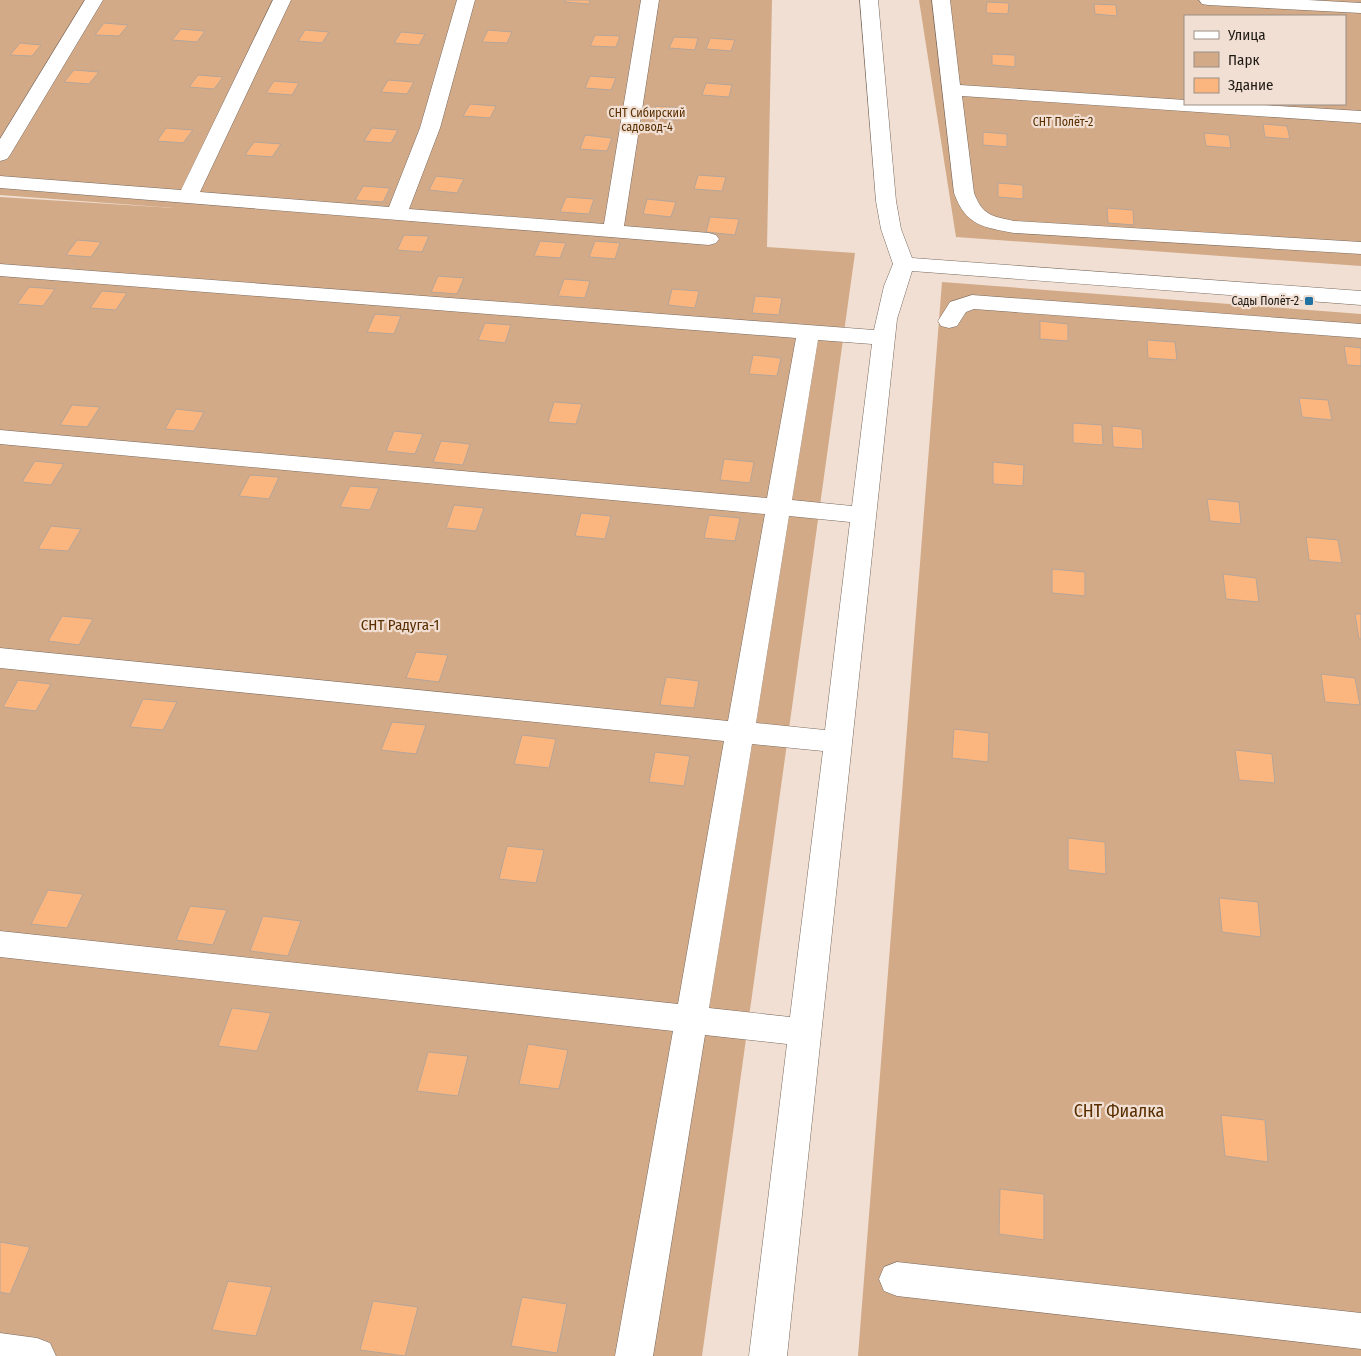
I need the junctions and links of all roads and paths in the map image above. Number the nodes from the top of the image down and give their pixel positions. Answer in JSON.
{"nodes":[{"id":1,"x":94,"y":0,"type":"edge"},
{"id":2,"x":282,"y":0,"type":"edge"},
{"id":3,"x":466,"y":0,"type":"edge"},
{"id":4,"x":650,"y":0,"type":"edge"},
{"id":5,"x":869,"y":0,"type":"edge"},
{"id":6,"x":941,"y":0,"type":"edge"},
{"id":7,"x":1208,"y":0,"type":"edge"},
{"id":8,"x":1361,"y":8,"type":"edge"},
{"id":9,"x":951,"y":90,"type":"junction"},
{"id":10,"x":1361,"y":117,"type":"edge"},
{"id":11,"x":0,"y":155,"type":"edge"},
{"id":12,"x":0,"y":182,"type":"edge"},
{"id":13,"x":188,"y":196,"type":"junction"},
{"id":14,"x":397,"y":213,"type":"junction"},
{"id":15,"x":613,"y":231,"type":"junction"},
{"id":16,"x":709,"y":239,"type":"dead end"},
{"id":17,"x":1361,"y":248,"type":"edge"},
{"id":18,"x":904,"y":264,"type":"junction"},
{"id":19,"x":0,"y":270,"type":"edge"},
{"id":20,"x":1361,"y":298,"type":"edge"},
{"id":21,"x":949,"y":321,"type":"dead end"},
{"id":22,"x":1361,"y":331,"type":"edge"},
{"id":23,"x":808,"y":332,"type":"junction"},
{"id":24,"x":884,"y":338,"type":"junction"},
{"id":25,"x":0,"y":437,"type":"edge"},
{"id":26,"x":778,"y":507,"type":"junction"},
{"id":27,"x":864,"y":515,"type":"junction"},
{"id":28,"x":0,"y":658,"type":"edge"},
{"id":29,"x":740,"y":732,"type":"junction"},
{"id":30,"x":838,"y":742,"type":"junction"},
{"id":31,"x":0,"y":944,"type":"edge"},
{"id":32,"x":691,"y":1020,"type":"junction"},
{"id":33,"x":805,"y":1032,"type":"junction"},
{"id":34,"x":897,"y":1279,"type":"dead end"},
{"id":35,"x":1361,"y":1331,"type":"edge"},
{"id":36,"x":0,"y":1351,"type":"edge"},
{"id":37,"x":37,"y":1356,"type":"edge"},
{"id":38,"x":634,"y":1356,"type":"edge"},
{"id":39,"x":768,"y":1356,"type":"edge"}],
"edges":[{"from":1,"to":11,"type":"street"},
{"from":2,"to":13,"type":"street"},
{"from":3,"to":14,"type":"street"},
{"from":4,"to":15,"type":"street"},
{"from":5,"to":18,"type":"street"},
{"from":6,"to":9,"type":"street"},
{"from":7,"to":8,"type":"street"},
{"from":9,"to":10,"type":"street"},
{"from":9,"to":17,"type":"street"},
{"from":12,"to":13,"type":"street"},
{"from":13,"to":14,"type":"street"},
{"from":14,"to":15,"type":"street"},
{"from":15,"to":16,"type":"street"},
{"from":18,"to":20,"type":"street"},
{"from":18,"to":24,"type":"street"},
{"from":19,"to":23,"type":"street"},
{"from":21,"to":22,"type":"street"},
{"from":23,"to":24,"type":"street"},
{"from":23,"to":26,"type":"street"},
{"from":24,"to":27,"type":"street"},
{"from":25,"to":26,"type":"street"},
{"from":26,"to":27,"type":"street"},
{"from":26,"to":29,"type":"street"},
{"from":27,"to":30,"type":"street"},
{"from":28,"to":29,"type":"street"},
{"from":29,"to":30,"type":"street"},
{"from":29,"to":32,"type":"street"},
{"from":30,"to":33,"type":"street"},
{"from":31,"to":32,"type":"street"},
{"from":32,"to":33,"type":"street"},
{"from":32,"to":38,"type":"street"},
{"from":33,"to":39,"type":"street"},
{"from":34,"to":35,"type":"street"},
{"from":36,"to":37,"type":"street"}]}
